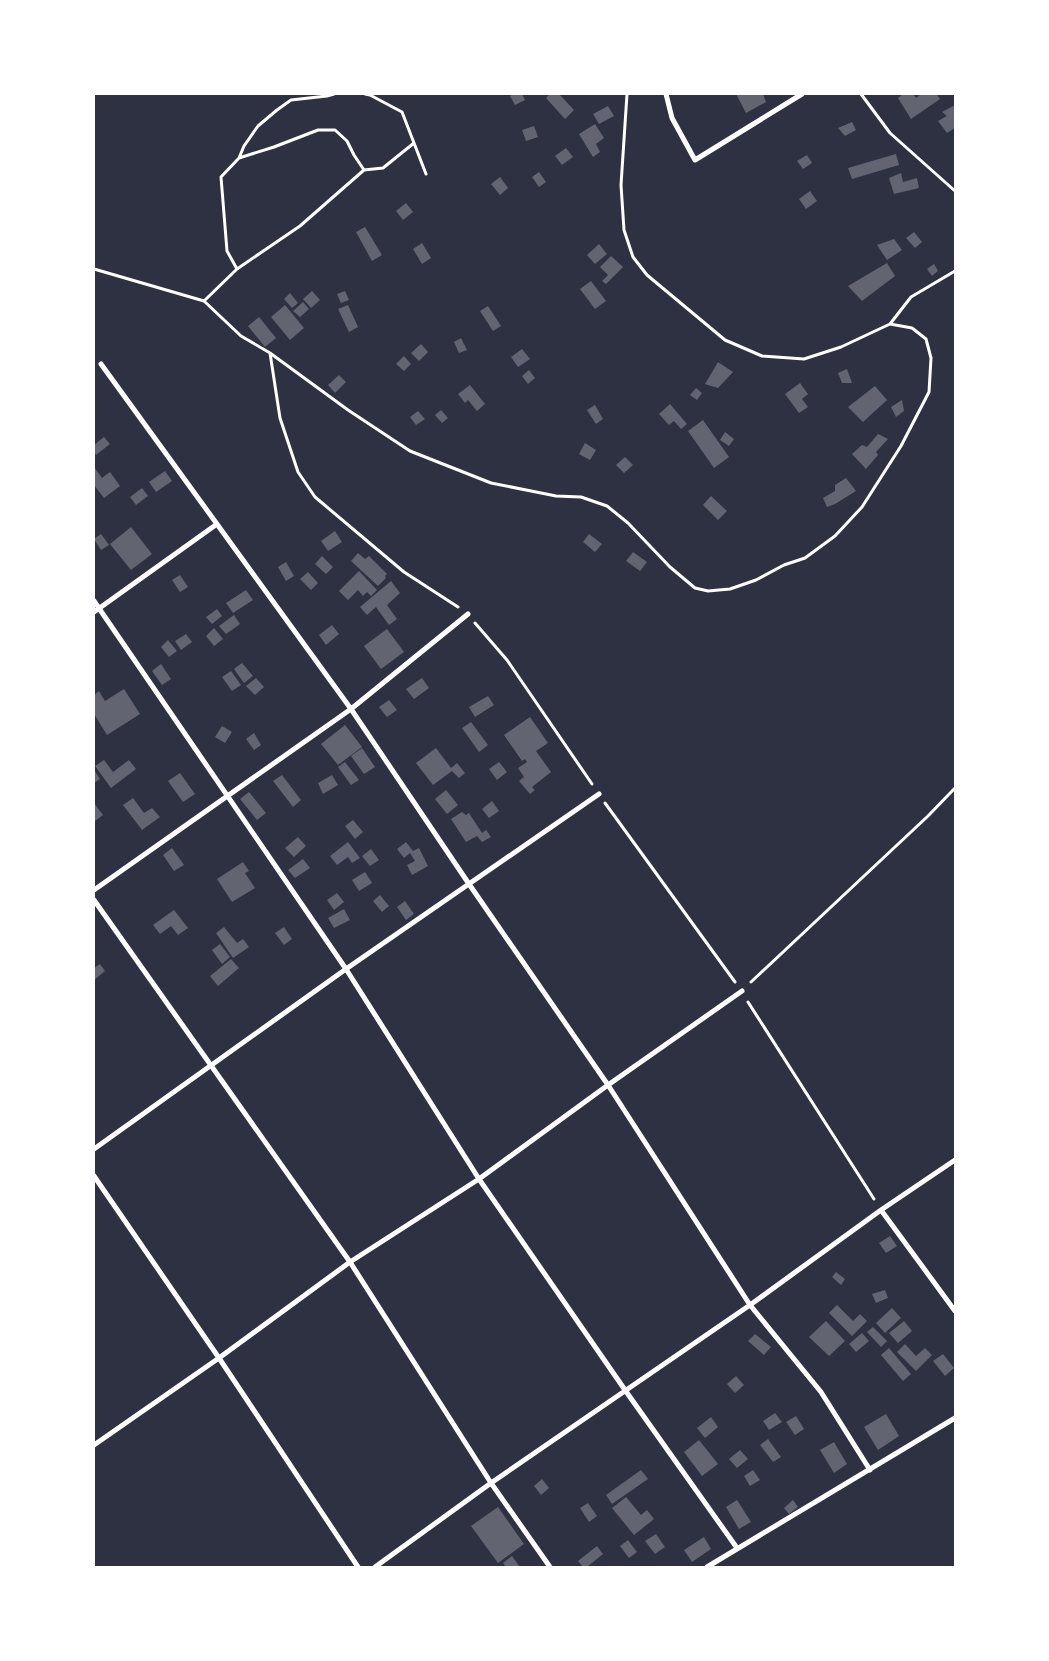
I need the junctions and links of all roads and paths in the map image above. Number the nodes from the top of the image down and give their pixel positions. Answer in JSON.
{"nodes":[{"id":1,"x":334,"y":94,"type":"edge"},
{"id":2,"x":365,"y":94,"type":"edge"},
{"id":3,"x":627,"y":94,"type":"edge"},
{"id":4,"x":666,"y":94,"type":"edge"},
{"id":5,"x":802,"y":94,"type":"edge"},
{"id":6,"x":861,"y":94,"type":"edge"},
{"id":7,"x":414,"y":143,"type":"junction"},
{"id":8,"x":239,"y":158,"type":"junction"},
{"id":9,"x":364,"y":170,"type":"junction"},
{"id":10,"x":426,"y":174,"type":"dead end"},
{"id":11,"x":955,"y":190,"type":"edge"},
{"id":12,"x":94,"y":269,"type":"edge"},
{"id":13,"x":237,"y":269,"type":"junction"},
{"id":14,"x":955,"y":271,"type":"edge"},
{"id":15,"x":204,"y":301,"type":"junction"},
{"id":16,"x":890,"y":324,"type":"junction"},
{"id":17,"x":270,"y":353,"type":"junction"},
{"id":18,"x":101,"y":364,"type":"dead end"},
{"id":19,"x":217,"y":524,"type":"junction"},
{"id":20,"x":94,"y":601,"type":"edge"},
{"id":21,"x":96,"y":610,"type":"edge"},
{"id":22,"x":468,"y":614,"type":"junction"},
{"id":23,"x":351,"y":710,"type":"junction"},
{"id":24,"x":955,"y":788,"type":"edge"},
{"id":25,"x":599,"y":794,"type":"junction"},
{"id":26,"x":228,"y":796,"type":"junction"},
{"id":27,"x":469,"y":884,"type":"junction"},
{"id":28,"x":94,"y":890,"type":"edge"},
{"id":29,"x":94,"y":900,"type":"edge"},
{"id":30,"x":346,"y":969,"type":"junction"},
{"id":31,"x":742,"y":992,"type":"junction"},
{"id":32,"x":211,"y":1066,"type":"junction"},
{"id":33,"x":608,"y":1085,"type":"junction"},
{"id":34,"x":94,"y":1148,"type":"edge"},
{"id":35,"x":955,"y":1160,"type":"edge"},
{"id":36,"x":94,"y":1176,"type":"edge"},
{"id":37,"x":479,"y":1179,"type":"junction"},
{"id":38,"x":882,"y":1210,"type":"junction"},
{"id":39,"x":350,"y":1262,"type":"junction"},
{"id":40,"x":750,"y":1305,"type":"junction"},
{"id":41,"x":955,"y":1311,"type":"edge"},
{"id":42,"x":220,"y":1358,"type":"junction"},
{"id":43,"x":624,"y":1390,"type":"junction"},
{"id":44,"x":955,"y":1418,"type":"edge"},
{"id":45,"x":94,"y":1445,"type":"edge"},
{"id":46,"x":870,"y":1470,"type":"junction"},
{"id":47,"x":491,"y":1483,"type":"junction"},
{"id":48,"x":737,"y":1548,"type":"junction"},
{"id":49,"x":358,"y":1567,"type":"edge"},
{"id":50,"x":375,"y":1567,"type":"edge"},
{"id":51,"x":550,"y":1567,"type":"edge"},
{"id":52,"x":707,"y":1567,"type":"edge"}],
"edges":[{"from":1,"to":8,"type":"path"},
{"from":2,"to":7,"type":"path"},
{"from":3,"to":16,"type":"path"},
{"from":4,"to":5,"type":"street"},
{"from":6,"to":11,"type":"path"},
{"from":7,"to":9,"type":"path"},
{"from":7,"to":10,"type":"path"},
{"from":8,"to":9,"type":"path"},
{"from":8,"to":13,"type":"path"},
{"from":9,"to":13,"type":"path"},
{"from":12,"to":15,"type":"path"},
{"from":13,"to":15,"type":"path"},
{"from":14,"to":16,"type":"path"},
{"from":15,"to":17,"type":"path"},
{"from":16,"to":17,"type":"path"},
{"from":17,"to":22,"type":"path"},
{"from":18,"to":19,"type":"street"},
{"from":19,"to":21,"type":"street"},
{"from":19,"to":23,"type":"street"},
{"from":20,"to":21,"type":"street"},
{"from":21,"to":26,"type":"street"},
{"from":22,"to":23,"type":"street"},
{"from":22,"to":25,"type":"path"},
{"from":23,"to":26,"type":"street"},
{"from":23,"to":27,"type":"street"},
{"from":24,"to":31,"type":"path"},
{"from":25,"to":27,"type":"street"},
{"from":25,"to":31,"type":"path"},
{"from":26,"to":28,"type":"street"},
{"from":26,"to":30,"type":"street"},
{"from":27,"to":30,"type":"street"},
{"from":27,"to":33,"type":"street"},
{"from":29,"to":32,"type":"street"},
{"from":30,"to":32,"type":"street"},
{"from":30,"to":37,"type":"street"},
{"from":31,"to":33,"type":"street"},
{"from":31,"to":38,"type":"path"},
{"from":32,"to":34,"type":"street"},
{"from":32,"to":39,"type":"street"},
{"from":33,"to":37,"type":"street"},
{"from":33,"to":40,"type":"street"},
{"from":35,"to":38,"type":"street"},
{"from":36,"to":42,"type":"street"},
{"from":37,"to":39,"type":"street"},
{"from":37,"to":43,"type":"street"},
{"from":38,"to":40,"type":"street"},
{"from":38,"to":41,"type":"street"},
{"from":39,"to":42,"type":"street"},
{"from":39,"to":47,"type":"street"},
{"from":40,"to":43,"type":"street"},
{"from":40,"to":46,"type":"street"},
{"from":42,"to":45,"type":"street"},
{"from":42,"to":49,"type":"street"},
{"from":43,"to":47,"type":"street"},
{"from":43,"to":48,"type":"street"},
{"from":44,"to":46,"type":"street"},
{"from":46,"to":48,"type":"street"},
{"from":47,"to":50,"type":"street"},
{"from":47,"to":51,"type":"street"},
{"from":48,"to":52,"type":"street"}]}
